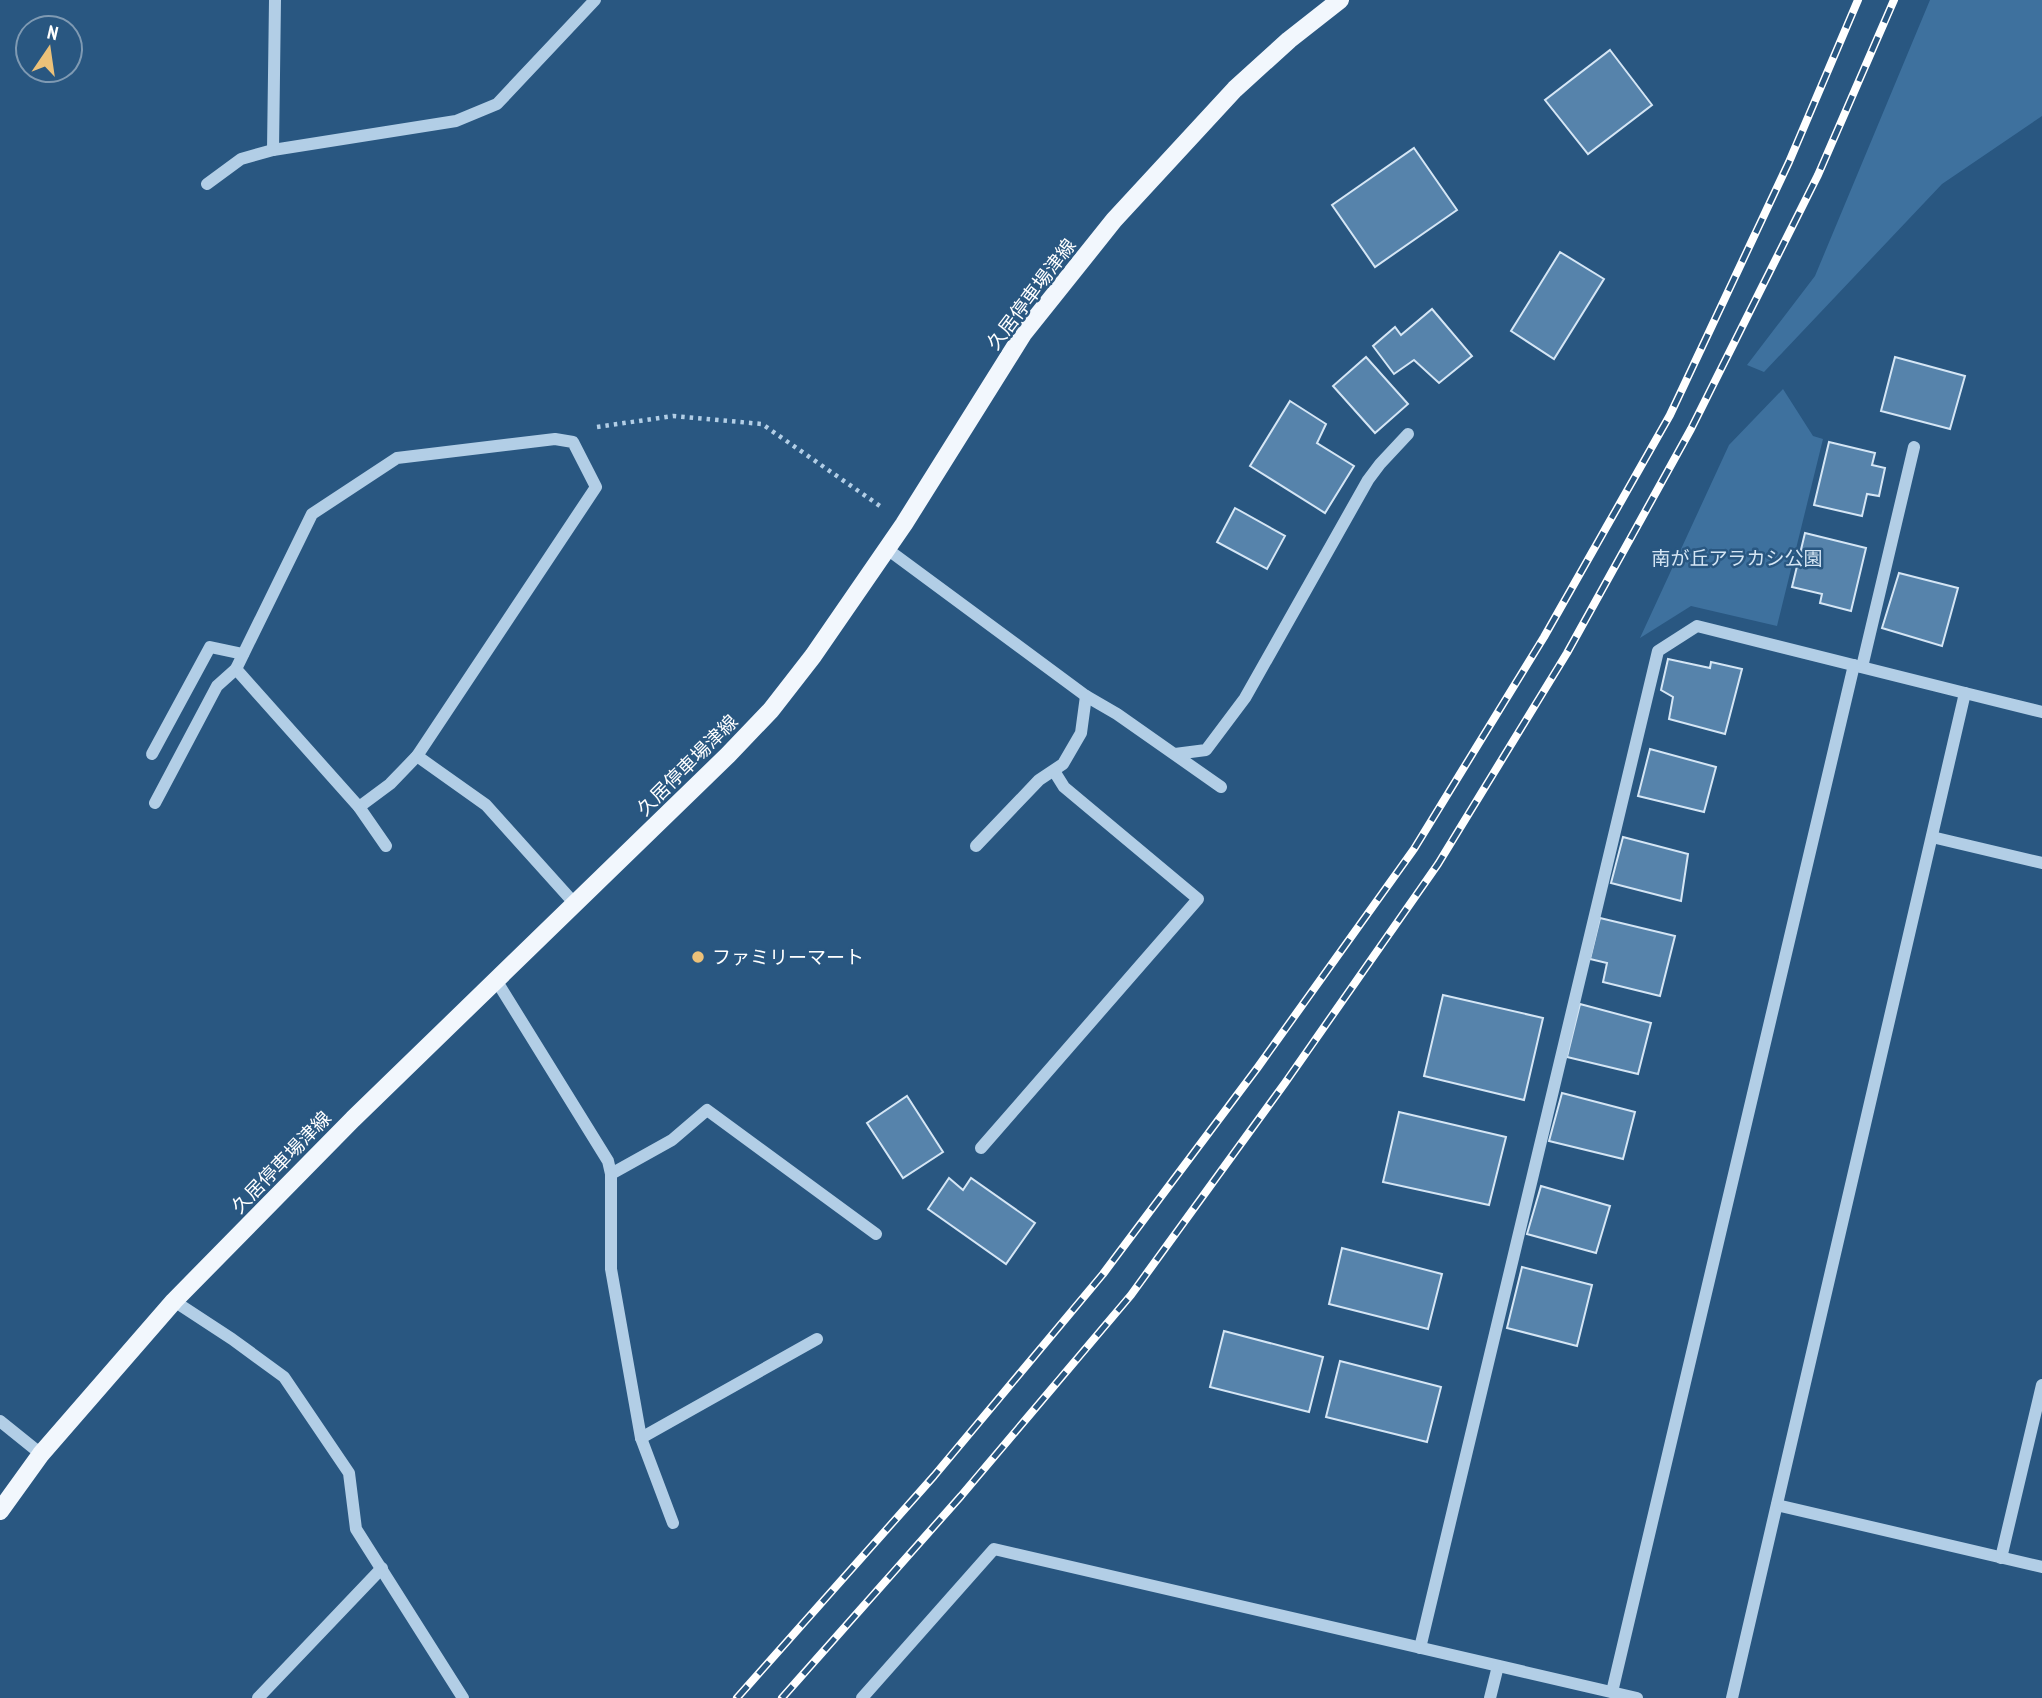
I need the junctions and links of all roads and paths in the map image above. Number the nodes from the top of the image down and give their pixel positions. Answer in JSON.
{"nodes":[{"id":1,"x":275,"y":0,"type":"edge"},
{"id":2,"x":595,"y":0,"type":"edge"},
{"id":3,"x":1340,"y":0,"type":"edge"},
{"id":4,"x":273,"y":150,"type":"junction"},
{"id":5,"x":207,"y":184,"type":"dead end"},
{"id":6,"x":1408,"y":434,"type":"dead end"},
{"id":7,"x":573,"y":442,"type":"junction"},
{"id":8,"x":1914,"y":447,"type":"dead end"},
{"id":9,"x":904,"y":524,"type":"junction"},
{"id":10,"x":887,"y":549,"type":"junction"},
{"id":11,"x":243,"y":654,"type":"junction"},
{"id":12,"x":1858,"y":666,"type":"junction"},
{"id":13,"x":236,"y":669,"type":"junction"},
{"id":14,"x":1965,"y":693,"type":"junction"},
{"id":15,"x":1086,"y":696,"type":"junction"},
{"id":16,"x":2042,"y":712,"type":"edge"},
{"id":17,"x":152,"y":754,"type":"dead end"},
{"id":18,"x":1175,"y":754,"type":"junction"},
{"id":19,"x":416,"y":756,"type":"junction"},
{"id":20,"x":1054,"y":771,"type":"junction"},
{"id":21,"x":1221,"y":787,"type":"dead end"},
{"id":22,"x":155,"y":803,"type":"dead end"},
{"id":23,"x":359,"y":807,"type":"junction"},
{"id":24,"x":1932,"y":837,"type":"junction"},
{"id":25,"x":386,"y":846,"type":"dead end"},
{"id":26,"x":976,"y":846,"type":"dead end"},
{"id":27,"x":2042,"y":863,"type":"edge"},
{"id":28,"x":575,"y":904,"type":"junction"},
{"id":29,"x":496,"y":980,"type":"junction"},
{"id":30,"x":981,"y":1148,"type":"dead end"},
{"id":31,"x":611,"y":1174,"type":"junction"},
{"id":32,"x":876,"y":1234,"type":"dead end"},
{"id":33,"x":174,"y":1301,"type":"junction"},
{"id":34,"x":817,"y":1339,"type":"dead end"},
{"id":35,"x":2042,"y":1385,"type":"edge"},
{"id":36,"x":0,"y":1420,"type":"edge"},
{"id":37,"x":641,"y":1438,"type":"junction"},
{"id":38,"x":41,"y":1454,"type":"junction"},
{"id":39,"x":1777,"y":1505,"type":"junction"},
{"id":40,"x":0,"y":1511,"type":"edge"},
{"id":41,"x":673,"y":1523,"type":"dead end"},
{"id":42,"x":2001,"y":1558,"type":"junction"},
{"id":43,"x":2042,"y":1567,"type":"edge"},
{"id":44,"x":382,"y":1568,"type":"junction"},
{"id":45,"x":1420,"y":1648,"type":"junction"},
{"id":46,"x":1498,"y":1666,"type":"junction"},
{"id":47,"x":1612,"y":1692,"type":"junction"},
{"id":48,"x":258,"y":1698,"type":"edge"},
{"id":49,"x":463,"y":1698,"type":"edge"},
{"id":50,"x":862,"y":1698,"type":"edge"},
{"id":51,"x":1490,"y":1698,"type":"edge"},
{"id":52,"x":1637,"y":1698,"type":"edge"},
{"id":53,"x":1732,"y":1698,"type":"edge"}],
"edges":[{"from":1,"to":4,"type":"street"},
{"from":2,"to":4,"type":"street"},
{"from":3,"to":9,"type":"main road","name":"久居停車場津線"},
{"from":4,"to":5,"type":"street"},
{"from":6,"to":18,"type":"street"},
{"from":7,"to":9,"type":"path"},
{"from":7,"to":11,"type":"street"},
{"from":7,"to":19,"type":"street"},
{"from":8,"to":12,"type":"street"},
{"from":9,"to":10,"type":"main road","name":"久居停車場津線"},
{"from":10,"to":15,"type":"street"},
{"from":10,"to":28,"type":"main road","name":"久居停車場津線"},
{"from":11,"to":13,"type":"street"},
{"from":11,"to":17,"type":"street"},
{"from":12,"to":14,"type":"street"},
{"from":12,"to":45,"type":"street"},
{"from":12,"to":47,"type":"street"},
{"from":13,"to":22,"type":"street"},
{"from":13,"to":23,"type":"street"},
{"from":14,"to":16,"type":"street"},
{"from":14,"to":24,"type":"street"},
{"from":15,"to":18,"type":"street"},
{"from":15,"to":20,"type":"street"},
{"from":18,"to":21,"type":"street"},
{"from":19,"to":23,"type":"street"},
{"from":19,"to":28,"type":"street"},
{"from":20,"to":26,"type":"street"},
{"from":20,"to":30,"type":"street"},
{"from":23,"to":25,"type":"street"},
{"from":24,"to":27,"type":"street"},
{"from":24,"to":39,"type":"street"},
{"from":28,"to":29,"type":"main road","name":"久居停車場津線"},
{"from":29,"to":31,"type":"street"},
{"from":29,"to":33,"type":"main road","name":"久居停車場津線"},
{"from":31,"to":32,"type":"street"},
{"from":31,"to":37,"type":"street"},
{"from":33,"to":38,"type":"main road","name":"久居停車場津線"},
{"from":33,"to":44,"type":"street"},
{"from":34,"to":37,"type":"street"},
{"from":35,"to":42,"type":"street"},
{"from":36,"to":38,"type":"street"},
{"from":37,"to":41,"type":"street"},
{"from":38,"to":40,"type":"main road","name":"久居停車場津線"},
{"from":39,"to":42,"type":"street"},
{"from":39,"to":53,"type":"street"},
{"from":42,"to":43,"type":"street"},
{"from":44,"to":48,"type":"street"},
{"from":44,"to":49,"type":"street"},
{"from":45,"to":46,"type":"street"},
{"from":45,"to":50,"type":"street"},
{"from":46,"to":47,"type":"street"},
{"from":46,"to":51,"type":"street"},
{"from":47,"to":52,"type":"street"}]}
